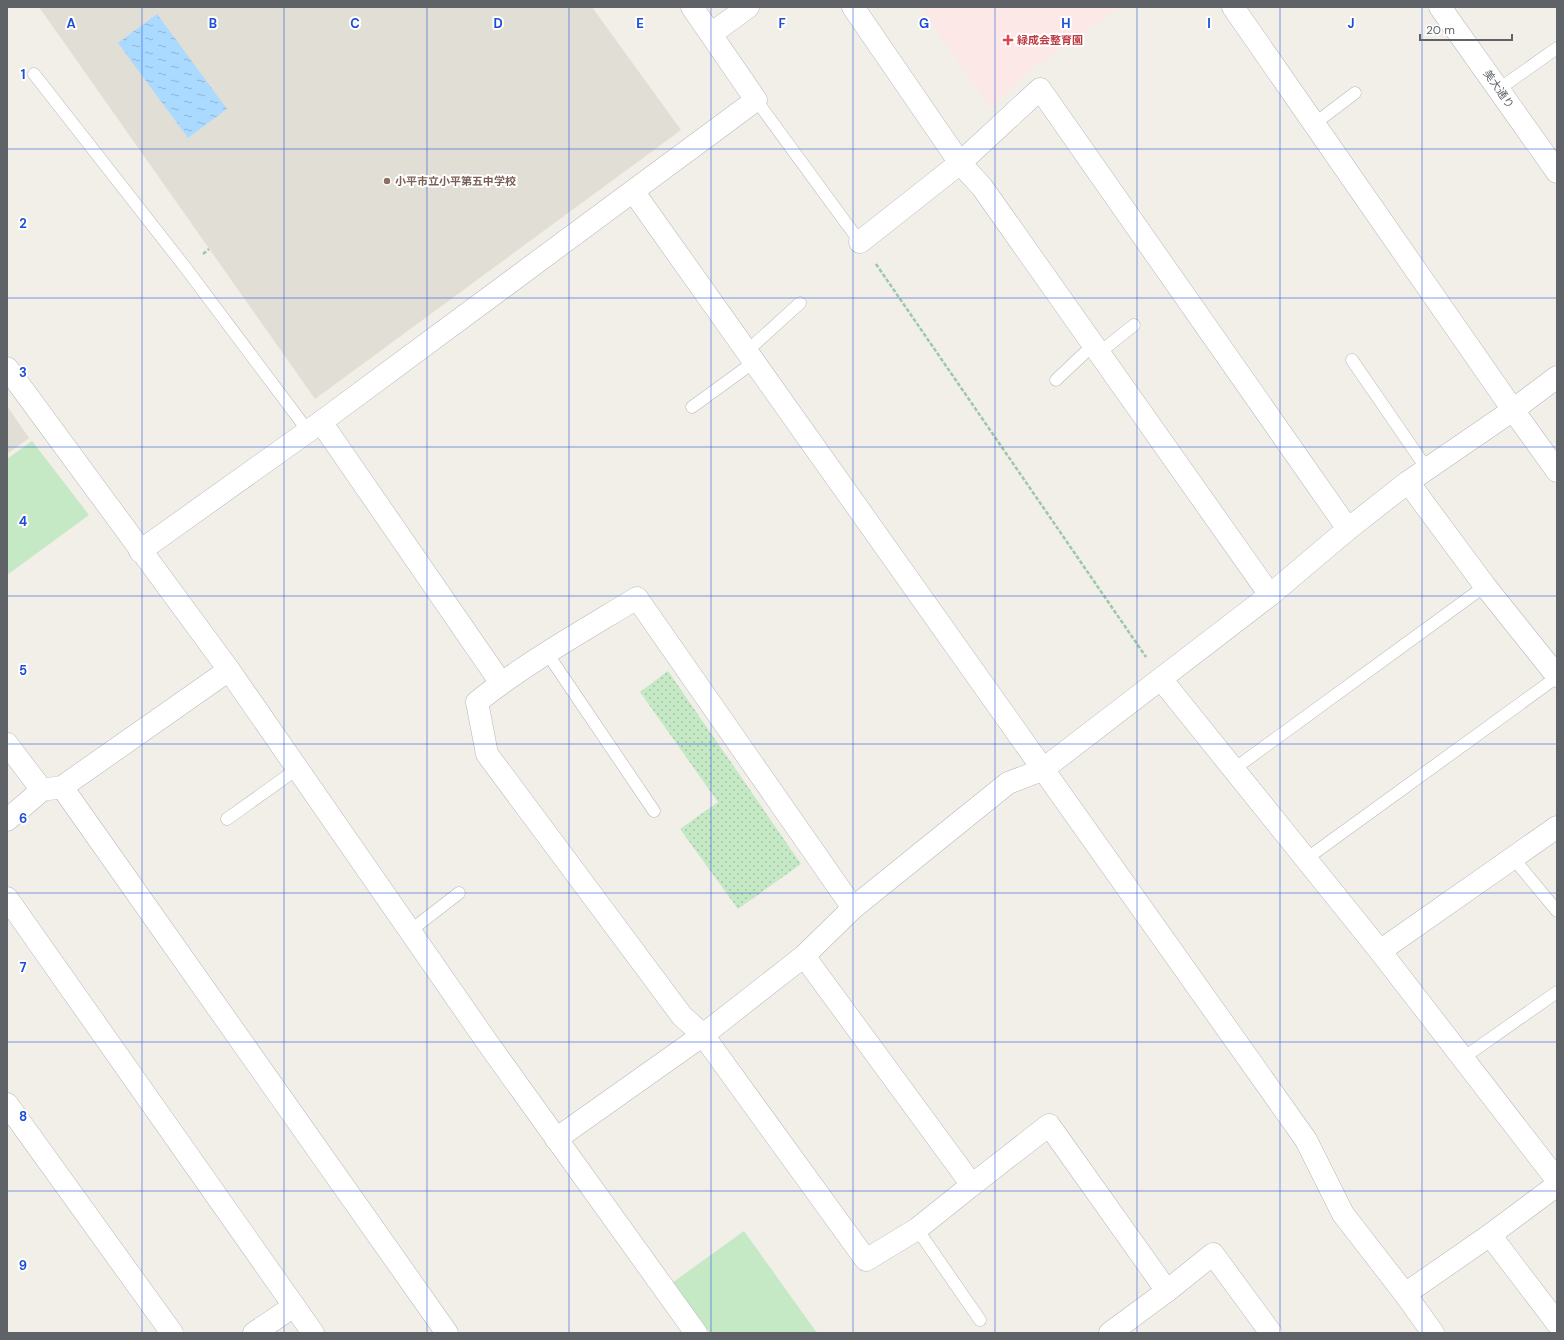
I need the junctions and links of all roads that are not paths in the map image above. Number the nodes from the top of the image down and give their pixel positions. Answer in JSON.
{"nodes":[{"id":1,"x":692,"y":7,"type":"edge"},
{"id":2,"x":748,"y":7,"type":"edge"},
{"id":3,"x":854,"y":7,"type":"edge"},
{"id":4,"x":1233,"y":7,"type":"edge"},
{"id":5,"x":1440,"y":7,"type":"edge"},
{"id":6,"x":711,"y":34,"type":"junction"},
{"id":7,"x":1557,"y":48,"type":"edge"},
{"id":8,"x":34,"y":74,"type":"dead end"},
{"id":9,"x":1499,"y":89,"type":"junction"},
{"id":10,"x":1355,"y":93,"type":"dead end"},
{"id":11,"x":756,"y":100,"type":"junction"},
{"id":12,"x":1314,"y":124,"type":"junction"},
{"id":13,"x":960,"y":163,"type":"junction"},
{"id":14,"x":1557,"y":172,"type":"edge"},
{"id":15,"x":633,"y":191,"type":"junction"},
{"id":16,"x":860,"y":242,"type":"joint"},
{"id":17,"x":800,"y":303,"type":"dead end"},
{"id":18,"x":1134,"y":325,"type":"dead end"},
{"id":19,"x":1096,"y":349,"type":"junction"},
{"id":20,"x":750,"y":357,"type":"junction"},
{"id":21,"x":1352,"y":360,"type":"dead end"},
{"id":22,"x":7,"y":368,"type":"edge"},
{"id":23,"x":1557,"y":377,"type":"edge"},
{"id":24,"x":1056,"y":380,"type":"dead end"},
{"id":25,"x":692,"y":407,"type":"dead end"},
{"id":26,"x":1512,"y":410,"type":"junction"},
{"id":27,"x":314,"y":427,"type":"junction"},
{"id":28,"x":1427,"y":469,"type":"junction"},
{"id":29,"x":1557,"y":471,"type":"edge"},
{"id":30,"x":1408,"y":482,"type":"junction"},
{"id":31,"x":1348,"y":529,"type":"junction"},
{"id":32,"x":140,"y":551,"type":"junction"},
{"id":33,"x":1485,"y":586,"type":"junction"},
{"id":34,"x":1270,"y":595,"type":"junction"},
{"id":35,"x":547,"y":653,"type":"junction"},
{"id":36,"x":229,"y":670,"type":"junction"},
{"id":37,"x":1557,"y":677,"type":"edge"},
{"id":38,"x":1161,"y":679,"type":"junction"},
{"id":39,"x":501,"y":683,"type":"junction"},
{"id":40,"x":7,"y":744,"type":"edge"},
{"id":41,"x":297,"y":768,"type":"junction"},
{"id":42,"x":1234,"y":769,"type":"junction"},
{"id":43,"x":1042,"y":770,"type":"junction"},
{"id":44,"x":52,"y":789,"type":"junction"},
{"id":45,"x":654,"y":811,"type":"dead end"},
{"id":46,"x":227,"y":819,"type":"dead end"},
{"id":47,"x":7,"y":820,"type":"edge"},
{"id":48,"x":1557,"y":827,"type":"edge"},
{"id":49,"x":1513,"y":858,"type":"junction"},
{"id":50,"x":1306,"y":859,"type":"junction"},
{"id":51,"x":459,"y":893,"type":"dead end"},
{"id":52,"x":7,"y":898,"type":"edge"},
{"id":53,"x":853,"y":908,"type":"junction"},
{"id":54,"x":1557,"y":911,"type":"edge"},
{"id":55,"x":410,"y":931,"type":"junction"},
{"id":56,"x":1380,"y":951,"type":"junction"},
{"id":57,"x":804,"y":956,"type":"junction"},
{"id":58,"x":1557,"y":992,"type":"edge"},
{"id":59,"x":703,"y":1035,"type":"junction"},
{"id":60,"x":1463,"y":1058,"type":"junction"},
{"id":61,"x":7,"y":1104,"type":"edge"},
{"id":62,"x":556,"y":1139,"type":"junction"},
{"id":63,"x":1557,"y":1180,"type":"edge"},
{"id":64,"x":972,"y":1185,"type":"junction"},
{"id":65,"x":1557,"y":1185,"type":"edge"},
{"id":66,"x":917,"y":1229,"type":"junction"},
{"id":67,"x":1490,"y":1235,"type":"junction"},
{"id":68,"x":1167,"y":1291,"type":"junction"},
{"id":69,"x":1405,"y":1294,"type":"junction"},
{"id":70,"x":294,"y":1306,"type":"junction"},
{"id":71,"x":980,"y":1320,"type":"dead end"},
{"id":72,"x":1557,"y":1323,"type":"edge"},
{"id":73,"x":172,"y":1333,"type":"edge"},
{"id":74,"x":254,"y":1333,"type":"edge"},
{"id":75,"x":313,"y":1333,"type":"edge"},
{"id":76,"x":447,"y":1333,"type":"edge"},
{"id":77,"x":696,"y":1333,"type":"edge"},
{"id":78,"x":1110,"y":1333,"type":"edge"},
{"id":79,"x":1271,"y":1333,"type":"edge"},
{"id":80,"x":1433,"y":1333,"type":"edge"}],
"edges":[{"from":1,"to":6,"type":"street"},
{"from":2,"to":6,"type":"street"},
{"from":3,"to":13,"type":"street"},
{"from":4,"to":12,"type":"street"},
{"from":5,"to":9,"type":"street","name":"美大通り"},
{"from":6,"to":11,"type":"street"},
{"from":7,"to":9,"type":"lane"},
{"from":8,"to":27,"type":"lane"},
{"from":9,"to":14,"type":"street","name":"美大通り"},
{"from":10,"to":12,"type":"lane"},
{"from":11,"to":15,"type":"street"},
{"from":11,"to":16,"type":"lane"},
{"from":12,"to":26,"type":"street"},
{"from":13,"to":16,"type":"street"},
{"from":13,"to":19,"type":"street"},
{"from":13,"to":31,"type":"street"},
{"from":15,"to":20,"type":"street"},
{"from":15,"to":27,"type":"street"},
{"from":17,"to":20,"type":"lane"},
{"from":18,"to":19,"type":"lane"},
{"from":19,"to":24,"type":"lane"},
{"from":19,"to":34,"type":"street"},
{"from":20,"to":25,"type":"lane"},
{"from":20,"to":43,"type":"street"},
{"from":21,"to":28,"type":"lane"},
{"from":22,"to":32,"type":"street"},
{"from":23,"to":26,"type":"street"},
{"from":26,"to":28,"type":"street"},
{"from":26,"to":29,"type":"street"},
{"from":27,"to":32,"type":"street"},
{"from":27,"to":39,"type":"street"},
{"from":28,"to":30,"type":"street"},
{"from":30,"to":31,"type":"street"},
{"from":30,"to":33,"type":"street"},
{"from":31,"to":34,"type":"street"},
{"from":32,"to":36,"type":"street"},
{"from":33,"to":37,"type":"street"},
{"from":33,"to":42,"type":"lane"},
{"from":34,"to":38,"type":"street"},
{"from":35,"to":39,"type":"street"},
{"from":35,"to":45,"type":"lane"},
{"from":35,"to":53,"type":"street"},
{"from":36,"to":41,"type":"street"},
{"from":36,"to":44,"type":"street"},
{"from":37,"to":50,"type":"lane"},
{"from":38,"to":42,"type":"street"},
{"from":38,"to":43,"type":"street"},
{"from":39,"to":59,"type":"street"},
{"from":40,"to":44,"type":"street"},
{"from":41,"to":46,"type":"lane"},
{"from":41,"to":55,"type":"street"},
{"from":42,"to":50,"type":"street"},
{"from":43,"to":53,"type":"street"},
{"from":43,"to":69,"type":"street"},
{"from":44,"to":47,"type":"street"},
{"from":44,"to":76,"type":"street"},
{"from":48,"to":49,"type":"street"},
{"from":49,"to":54,"type":"lane"},
{"from":49,"to":56,"type":"street"},
{"from":50,"to":56,"type":"street"},
{"from":51,"to":55,"type":"lane"},
{"from":52,"to":70,"type":"street"},
{"from":53,"to":57,"type":"street"},
{"from":55,"to":62,"type":"street"},
{"from":56,"to":60,"type":"street"},
{"from":57,"to":59,"type":"street"},
{"from":57,"to":64,"type":"street"},
{"from":58,"to":60,"type":"lane"},
{"from":59,"to":62,"type":"street"},
{"from":59,"to":66,"type":"street"},
{"from":60,"to":63,"type":"street"},
{"from":61,"to":73,"type":"street"},
{"from":62,"to":77,"type":"street"},
{"from":64,"to":66,"type":"street"},
{"from":64,"to":68,"type":"street"},
{"from":65,"to":67,"type":"street"},
{"from":66,"to":71,"type":"lane"},
{"from":67,"to":69,"type":"street"},
{"from":67,"to":72,"type":"street"},
{"from":68,"to":78,"type":"street"},
{"from":68,"to":79,"type":"street"},
{"from":69,"to":80,"type":"street"},
{"from":70,"to":74,"type":"street"},
{"from":70,"to":75,"type":"street"}]}
